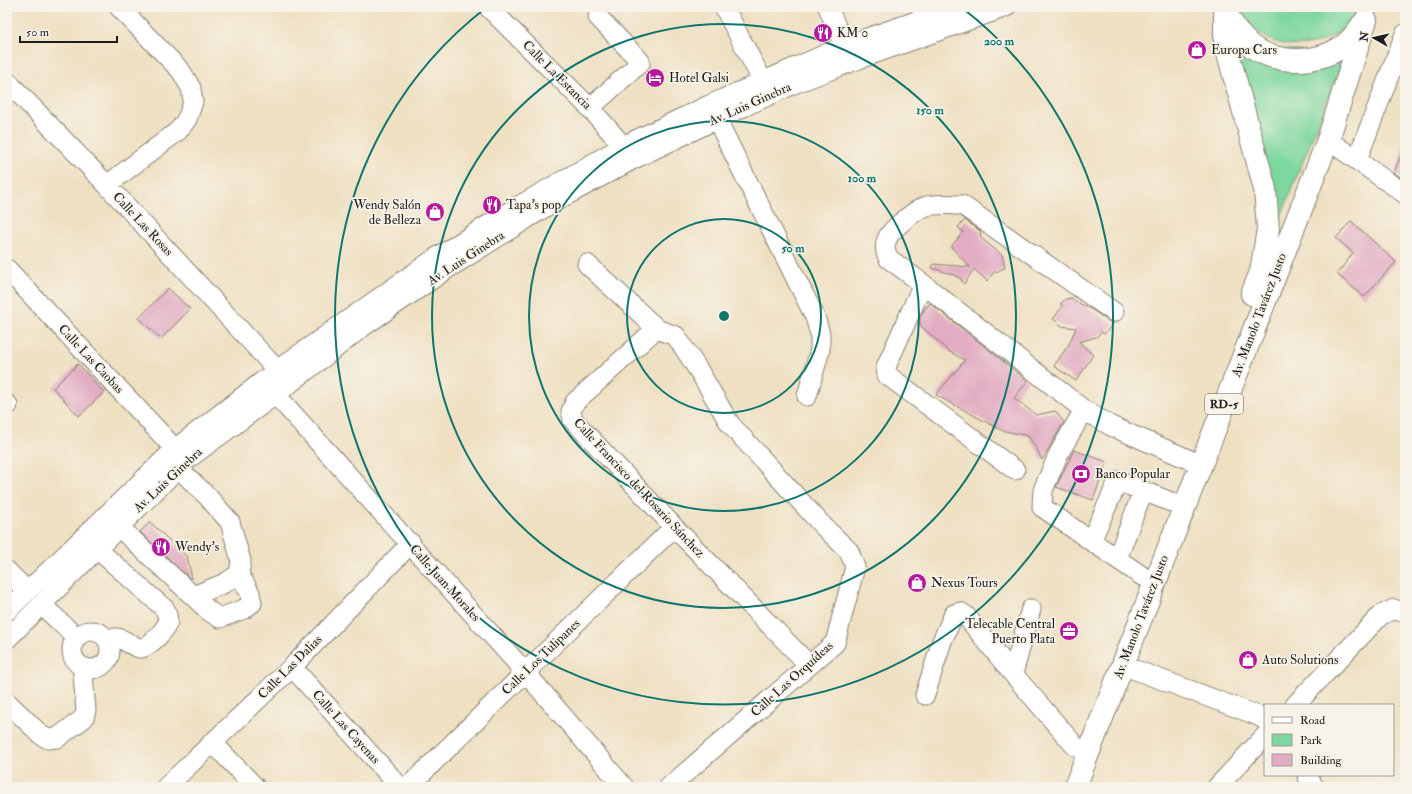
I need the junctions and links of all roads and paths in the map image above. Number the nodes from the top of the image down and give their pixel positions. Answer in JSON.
{"nodes":[{"id":1,"x":119,"y":7,"type":"edge"},
{"id":2,"x":488,"y":7,"type":"edge"},
{"id":3,"x":724,"y":7,"type":"edge"},
{"id":4,"x":828,"y":7,"type":"edge"},
{"id":5,"x":957,"y":7,"type":"edge"},
{"id":6,"x":1006,"y":7,"type":"edge"},
{"id":7,"x":1224,"y":9,"type":"edge"},
{"id":8,"x":1368,"y":13,"type":"edge"},
{"id":9,"x":598,"y":17,"type":"dead end"},
{"id":10,"x":1405,"y":34,"type":"edge"},
{"id":11,"x":848,"y":54,"type":"junction"},
{"id":12,"x":7,"y":81,"type":"edge"},
{"id":13,"x":763,"y":82,"type":"junction"},
{"id":14,"x":590,"y":108,"type":"junction"},
{"id":15,"x":713,"y":112,"type":"junction"},
{"id":16,"x":1328,"y":140,"type":"junction"},
{"id":17,"x":628,"y":153,"type":"junction"},
{"id":18,"x":1357,"y":160,"type":"junction"},
{"id":19,"x":107,"y":185,"type":"junction"},
{"id":20,"x":1405,"y":194,"type":"edge"},
{"id":21,"x":587,"y":264,"type":"dead end"},
{"id":22,"x":7,"y":268,"type":"edge"},
{"id":23,"x":923,"y":284,"type":"junction"},
{"id":24,"x":1114,"y":312,"type":"dead end"},
{"id":25,"x":656,"y":329,"type":"junction"},
{"id":26,"x":272,"y":382,"type":"junction"},
{"id":27,"x":807,"y":396,"type":"dead end"},
{"id":28,"x":1084,"y":410,"type":"junction"},
{"id":29,"x":1188,"y":459,"type":"junction"},
{"id":30,"x":179,"y":460,"type":"junction"},
{"id":31,"x":1015,"y":470,"type":"dead end"},
{"id":32,"x":1143,"y":490,"type":"junction"},
{"id":33,"x":1171,"y":502,"type":"junction"},
{"id":34,"x":119,"y":527,"type":"junction"},
{"id":35,"x":674,"y":527,"type":"junction"},
{"id":36,"x":1091,"y":541,"type":"junction"},
{"id":37,"x":411,"y":543,"type":"junction"},
{"id":38,"x":97,"y":548,"type":"junction"},
{"id":39,"x":1117,"y":559,"type":"junction"},
{"id":40,"x":7,"y":571,"type":"edge"},
{"id":41,"x":239,"y":574,"type":"junction"},
{"id":42,"x":1142,"y":576,"type":"junction"},
{"id":43,"x":27,"y":591,"type":"junction"},
{"id":44,"x":193,"y":596,"type":"junction"},
{"id":45,"x":42,"y":605,"type":"junction"},
{"id":46,"x":1031,"y":609,"type":"dead end"},
{"id":47,"x":7,"y":611,"type":"edge"},
{"id":48,"x":1399,"y":611,"type":"edge"},
{"id":49,"x":77,"y":638,"type":"junction"},
{"id":50,"x":7,"y":639,"type":"edge"},
{"id":51,"x":108,"y":641,"type":"junction"},
{"id":52,"x":809,"y":664,"type":"junction"},
{"id":53,"x":1122,"y":665,"type":"junction"},
{"id":54,"x":292,"y":667,"type":"junction"},
{"id":55,"x":86,"y":668,"type":"junction"},
{"id":56,"x":525,"y":672,"type":"junction"},
{"id":57,"x":1013,"y":674,"type":"junction"},
{"id":58,"x":925,"y":695,"type":"dead end"},
{"id":59,"x":7,"y":702,"type":"edge"},
{"id":60,"x":1296,"y":704,"type":"edge"},
{"id":61,"x":1264,"y":719,"type":"edge"},
{"id":62,"x":1264,"y":737,"type":"edge"},
{"id":63,"x":212,"y":742,"type":"junction"},
{"id":64,"x":1076,"y":746,"type":"junction"},
{"id":65,"x":1308,"y":776,"type":"edge"},
{"id":66,"x":166,"y":787,"type":"edge"},
{"id":67,"x":255,"y":787,"type":"edge"},
{"id":68,"x":400,"y":787,"type":"edge"},
{"id":69,"x":408,"y":787,"type":"edge"},
{"id":70,"x":624,"y":787,"type":"edge"},
{"id":71,"x":669,"y":787,"type":"edge"},
{"id":72,"x":1059,"y":787,"type":"edge"},
{"id":73,"x":1075,"y":787,"type":"edge"},
{"id":74,"x":1217,"y":787,"type":"edge"},
{"id":75,"x":1314,"y":787,"type":"edge"}],
"edges":[{"from":1,"to":19,"type":"street"},
{"from":2,"to":14,"type":"street","name":"Calle La Estancia"},
{"from":3,"to":13,"type":"street"},
{"from":4,"to":11,"type":"street"},
{"from":5,"to":11,"type":"street","name":"Av. Luis Ginebra"},
{"from":6,"to":11,"type":"street","name":"Av. Luis Ginebra"},
{"from":7,"to":8,"type":"main road","number":"RD-5"},
{"from":7,"to":29,"type":"main road","name":"Av. Manolo Tavárez Justo","number":"RD-5"},
{"from":8,"to":16,"type":"main road","name":"Av. Manolo Tavárez Justo","number":"RD-5"},
{"from":9,"to":14,"type":"street"},
{"from":10,"to":18,"type":"street"},
{"from":11,"to":13,"type":"street","name":"Av. Luis Ginebra"},
{"from":11,"to":15,"type":"street","name":"Av. Luis Ginebra"},
{"from":12,"to":19,"type":"street","name":"Calle Las Rosas"},
{"from":13,"to":15,"type":"street","name":"Av. Luis Ginebra"},
{"from":14,"to":17,"type":"street","name":"Calle La Estancia"},
{"from":15,"to":17,"type":"street","name":"Av. Luis Ginebra"},
{"from":15,"to":27,"type":"street"},
{"from":16,"to":18,"type":"street"},
{"from":16,"to":53,"type":"main road","name":"Av. Manolo Tavárez Justo","number":"RD-5"},
{"from":17,"to":26,"type":"street","name":"Av. Luis Ginebra"},
{"from":18,"to":20,"type":"street"},
{"from":19,"to":26,"type":"street","name":"Calle Las Rosas"},
{"from":21,"to":25,"type":"street"},
{"from":22,"to":30,"type":"street","name":"Calle Las Caobas"},
{"from":23,"to":24,"type":"street"},
{"from":23,"to":28,"type":"street"},
{"from":23,"to":31,"type":"street"},
{"from":25,"to":35,"type":"street","name":"Calle Francisco del Rosario Sánchez"},
{"from":25,"to":52,"type":"street","name":"Calle Las Orquídeas"},
{"from":26,"to":30,"type":"street","name":"Av. Luis Ginebra"},
{"from":26,"to":37,"type":"street","name":"Calle Juan Morales"},
{"from":28,"to":29,"type":"street"},
{"from":28,"to":36,"type":"street"},
{"from":29,"to":33,"type":"main road","name":"Av. Manolo Tavárez Justo","number":"RD-5"},
{"from":30,"to":34,"type":"street","name":"Av. Luis Ginebra"},
{"from":30,"to":41,"type":"street","name":"Calle Las Caobas"},
{"from":30,"to":43,"type":"street","name":"Av. Luis Ginebra"},
{"from":32,"to":33,"type":"street"},
{"from":32,"to":36,"type":"street"},
{"from":32,"to":39,"type":"street"},
{"from":33,"to":42,"type":"main road","name":"Av. Manolo Tavárez Justo","number":"RD-5"},
{"from":34,"to":38,"type":"street","name":"Av. Luis Ginebra"},
{"from":34,"to":44,"type":"street"},
{"from":35,"to":52,"type":"street","name":"Calle Francisco del Rosario Sánchez"},
{"from":35,"to":56,"type":"street","name":"Calle Los Tulipanes"},
{"from":36,"to":39,"type":"street"},
{"from":37,"to":54,"type":"street","name":"Calle Las Dalias"},
{"from":37,"to":56,"type":"street","name":"Calle Juan Morales"},
{"from":38,"to":45,"type":"street","name":"Av. Luis Ginebra"},
{"from":38,"to":51,"type":"street"},
{"from":39,"to":42,"type":"street"},
{"from":40,"to":43,"type":"street"},
{"from":41,"to":44,"type":"street"},
{"from":41,"to":44,"type":"street"},
{"from":42,"to":64,"type":"main road","name":"Av. Manolo Tavárez Justo","number":"RD-5"},
{"from":43,"to":47,"type":"street","name":"Av. Luis Ginebra"},
{"from":45,"to":49,"type":"street"},
{"from":45,"to":50,"type":"street","name":"Av. Luis Ginebra"},
{"from":46,"to":57,"type":"street"},
{"from":48,"to":60,"type":"street"},
{"from":49,"to":51,"type":"street"},
{"from":49,"to":55,"type":"street"},
{"from":51,"to":55,"type":"street"},
{"from":52,"to":71,"type":"street","name":"Calle Las Orquídeas"},
{"from":53,"to":61,"type":"street"},
{"from":53,"to":73,"type":"main road","name":"Av. Manolo Tavárez Justo","number":"RD-5"},
{"from":54,"to":63,"type":"street","name":"Calle Las Dalias"},
{"from":54,"to":68,"type":"street","name":"Calle Las Cayenas"},
{"from":55,"to":59,"type":"street"},
{"from":56,"to":69,"type":"street","name":"Calle Los Tulipanes"},
{"from":56,"to":70,"type":"street","name":"Calle Juan Morales"},
{"from":57,"to":58,"type":"street"},
{"from":57,"to":64,"type":"street"},
{"from":62,"to":74,"type":"street"},
{"from":63,"to":66,"type":"street","name":"Calle Las Dalias"},
{"from":63,"to":67,"type":"street"},
{"from":64,"to":72,"type":"main road","name":"Av. Manolo Tavárez Justo","number":"RD-5"},
{"from":65,"to":75,"type":"street"}]}
